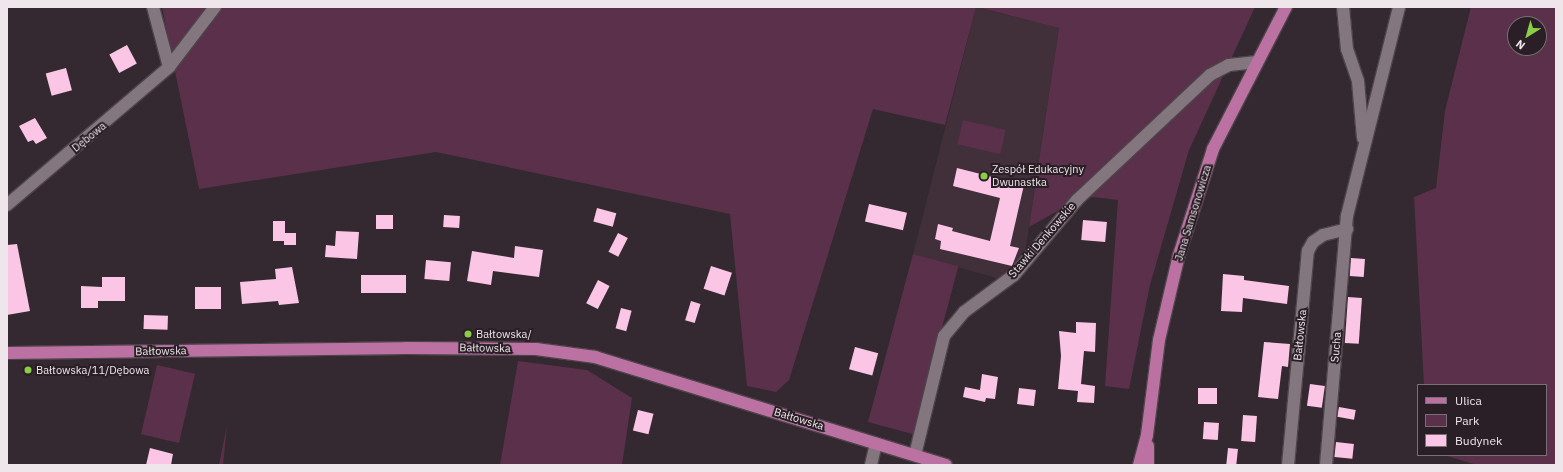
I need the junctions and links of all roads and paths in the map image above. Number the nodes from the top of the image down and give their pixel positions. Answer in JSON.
{"nodes":[{"id":1,"x":153,"y":7,"type":"edge"},
{"id":2,"x":215,"y":7,"type":"edge"},
{"id":3,"x":1286,"y":7,"type":"edge"},
{"id":4,"x":1343,"y":7,"type":"edge"},
{"id":5,"x":1399,"y":7,"type":"edge"},
{"id":6,"x":1257,"y":62,"type":"junction"},
{"id":7,"x":169,"y":67,"type":"junction"},
{"id":8,"x":1361,"y":153,"type":"junction"},
{"id":9,"x":7,"y":205,"type":"edge"},
{"id":10,"x":1346,"y":229,"type":"junction"},
{"id":11,"x":7,"y":353,"type":"edge"},
{"id":12,"x":1147,"y":435,"type":"junction"},
{"id":13,"x":876,"y":444,"type":"junction"},
{"id":14,"x":915,"y":455,"type":"junction"},
{"id":15,"x":871,"y":465,"type":"edge"},
{"id":16,"x":946,"y":465,"type":"edge"},
{"id":17,"x":1139,"y":465,"type":"edge"},
{"id":18,"x":1148,"y":465,"type":"edge"},
{"id":19,"x":1288,"y":465,"type":"edge"},
{"id":20,"x":1326,"y":465,"type":"edge"}],
"edges":[{"from":1,"to":7,"type":"street"},
{"from":2,"to":7,"type":"street","name":"Dębowa"},
{"from":3,"to":6,"type":"main road","name":"Jana Samsonowicza"},
{"from":4,"to":8,"type":"street"},
{"from":5,"to":8,"type":"street"},
{"from":6,"to":12,"type":"main road","name":"Jana Samsonowicza"},
{"from":6,"to":14,"type":"street","name":"Stawki Denkowskie"},
{"from":7,"to":9,"type":"street","name":"Dębowa"},
{"from":8,"to":10,"type":"street","name":"Sucha"},
{"from":10,"to":19,"type":"street","name":"Bałtowska"},
{"from":10,"to":20,"type":"street","name":"Sucha"},
{"from":11,"to":13,"type":"main road","name":"Bałtowska"},
{"from":12,"to":17,"type":"main road","name":"Jana Samsonowicza"},
{"from":12,"to":18,"type":"main road","name":"Jana Samsonowicza"},
{"from":13,"to":14,"type":"main road","name":"Bałtowska"},
{"from":13,"to":15,"type":"street"},
{"from":14,"to":16,"type":"main road","name":"Bałtowska"}]}
